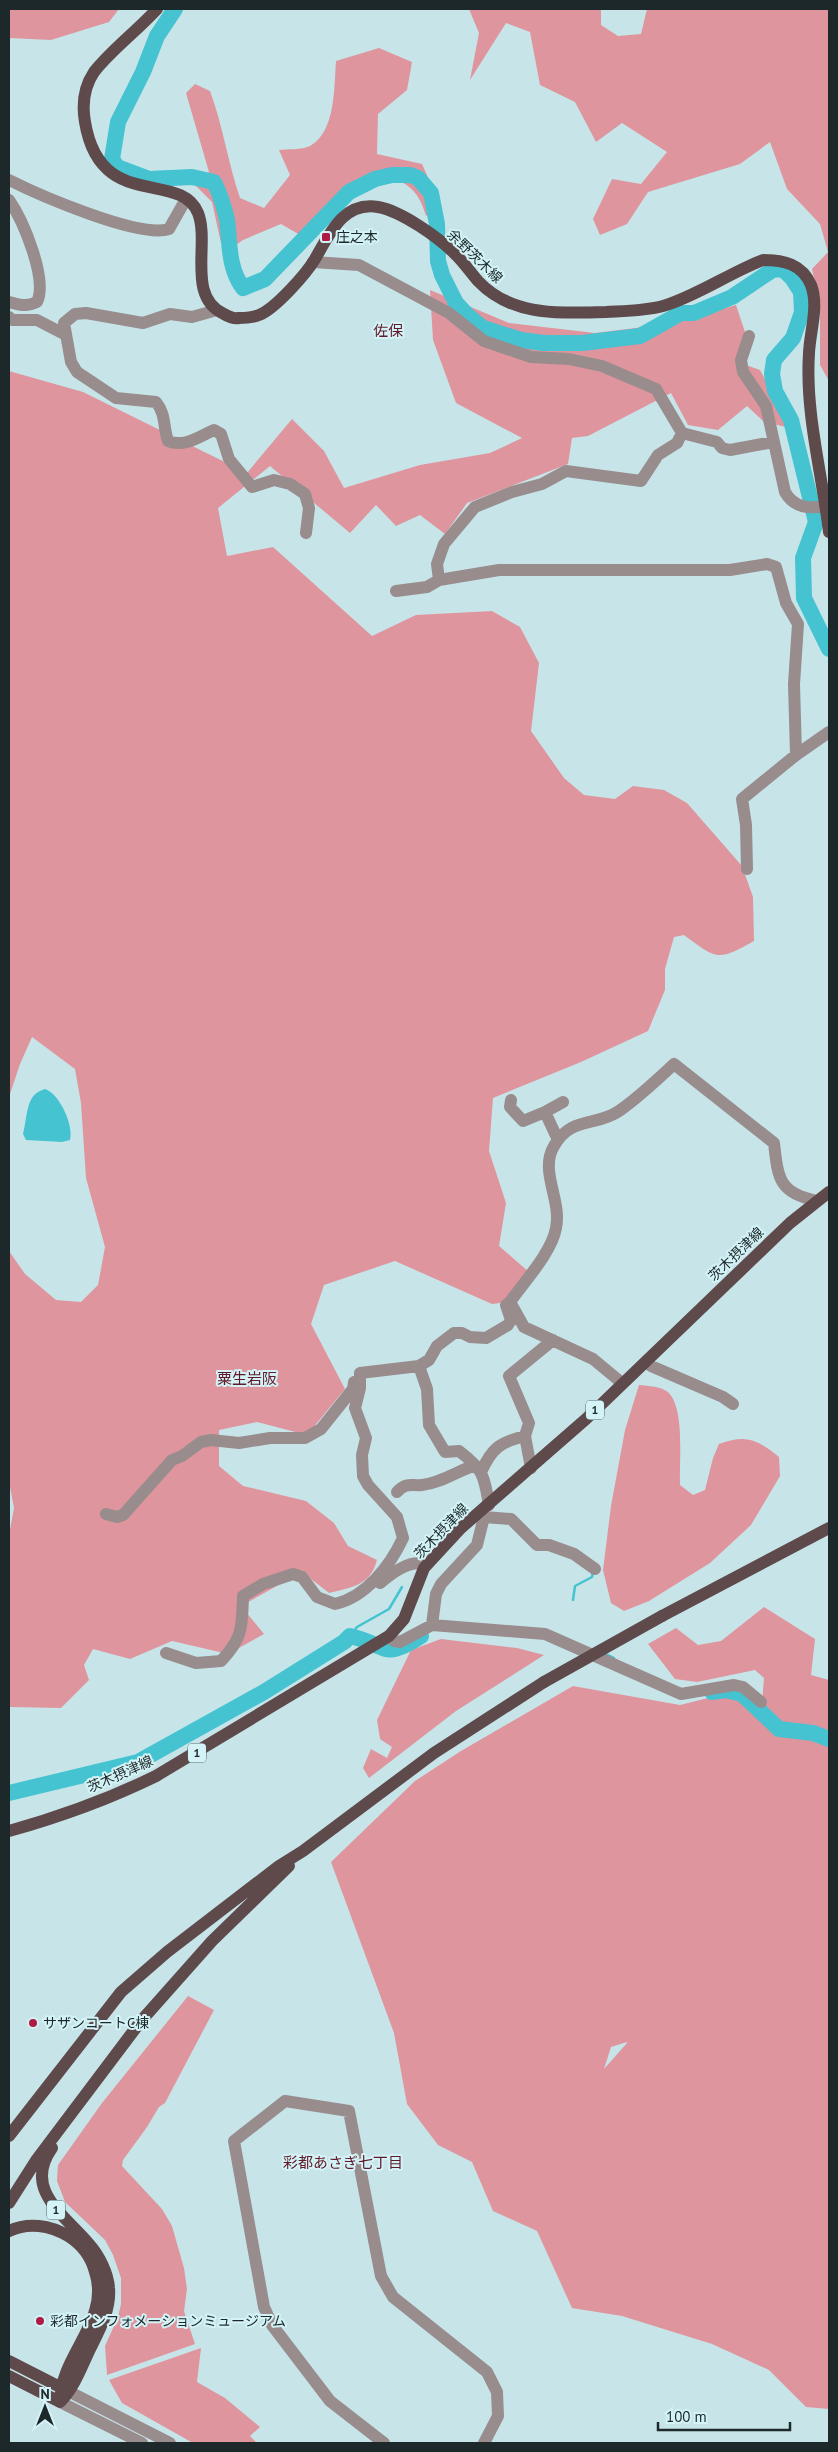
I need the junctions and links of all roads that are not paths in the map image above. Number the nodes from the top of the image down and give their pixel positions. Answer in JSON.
{"nodes":[{"id":1,"x":157,"y":9,"type":"edge"},
{"id":2,"x":9,"y":181,"type":"edge"},
{"id":3,"x":186,"y":198,"type":"junction"},
{"id":4,"x":9,"y":200,"type":"edge"},
{"id":5,"x":313,"y":262,"type":"junction"},
{"id":6,"x":9,"y":302,"type":"edge"},
{"id":7,"x":217,"y":310,"type":"junction"},
{"id":8,"x":9,"y":317,"type":"edge"},
{"id":9,"x":64,"y":334,"type":"junction"},
{"id":10,"x":749,"y":336,"type":"dead end"},
{"id":11,"x":682,"y":432,"type":"junction"},
{"id":12,"x":773,"y":442,"type":"junction"},
{"id":13,"x":826,"y":506,"type":"junction"},
{"id":14,"x":456,"y":528,"type":"junction"},
{"id":15,"x":829,"y":532,"type":"edge"},
{"id":16,"x":306,"y":533,"type":"dead end"},
{"id":17,"x":437,"y":537,"type":"dead end"},
{"id":18,"x":439,"y":580,"type":"junction"},
{"id":19,"x":396,"y":591,"type":"dead end"},
{"id":20,"x":829,"y":732,"type":"edge"},
{"id":21,"x":796,"y":756,"type":"junction"},
{"id":22,"x":746,"y":869,"type":"dead end"},
{"id":23,"x":511,"y":1100,"type":"dead end"},
{"id":24,"x":562,"y":1102,"type":"dead end"},
{"id":25,"x":545,"y":1112,"type":"junction"},
{"id":26,"x":558,"y":1140,"type":"junction"},
{"id":27,"x":829,"y":1192,"type":"edge"},
{"id":28,"x":817,"y":1200,"type":"junction"},
{"id":29,"x":510,"y":1302,"type":"junction"},
{"id":30,"x":553,"y":1340,"type":"junction"},
{"id":31,"x":647,"y":1361,"type":"junction"},
{"id":32,"x":419,"y":1366,"type":"junction"},
{"id":33,"x":360,"y":1374,"type":"junction"},
{"id":34,"x":622,"y":1383,"type":"junction"},
{"id":35,"x":733,"y":1404,"type":"dead end"},
{"id":36,"x":525,"y":1436,"type":"junction"},
{"id":37,"x":478,"y":1468,"type":"junction"},
{"id":38,"x":531,"y":1468,"type":"junction"},
{"id":39,"x":397,"y":1492,"type":"dead end"},
{"id":40,"x":106,"y":1514,"type":"dead end"},
{"id":41,"x":483,"y":1515,"type":"junction"},
{"id":42,"x":829,"y":1528,"type":"edge"},
{"id":43,"x":426,"y":1565,"type":"junction"},
{"id":44,"x":595,"y":1569,"type":"dead end"},
{"id":45,"x":367,"y":1586,"type":"junction"},
{"id":46,"x":432,"y":1625,"type":"junction"},
{"id":47,"x":381,"y":1642,"type":"junction"},
{"id":48,"x":166,"y":1653,"type":"dead end"},
{"id":49,"x":761,"y":1702,"type":"dead end"},
{"id":50,"x":9,"y":1831,"type":"edge"},
{"id":51,"x":302,"y":1851,"type":"junction"},
{"id":52,"x":141,"y":2021,"type":"junction"},
{"id":53,"x":32,"y":2108,"type":"junction"},
{"id":54,"x":9,"y":2128,"type":"edge"},
{"id":55,"x":9,"y":2136,"type":"edge"},
{"id":56,"x":9,"y":2203,"type":"edge"},
{"id":57,"x":9,"y":2231,"type":"edge"},
{"id":58,"x":9,"y":2361,"type":"edge"},
{"id":59,"x":9,"y":2376,"type":"edge"},
{"id":60,"x":65,"y":2389,"type":"junction"},
{"id":61,"x":60,"y":2402,"type":"junction"},
{"id":62,"x":142,"y":2443,"type":"edge"},
{"id":63,"x":170,"y":2443,"type":"edge"},
{"id":64,"x":384,"y":2443,"type":"edge"},
{"id":65,"x":484,"y":2443,"type":"edge"}],
"edges":[{"from":1,"to":3,"type":"main road"},
{"from":2,"to":3,"type":"street"},
{"from":3,"to":7,"type":"main road"},
{"from":4,"to":6,"type":"street"},
{"from":5,"to":7,"type":"main road","name":"余野茨木線"},
{"from":5,"to":11,"type":"street"},
{"from":5,"to":13,"type":"main road","name":"余野茨木線"},
{"from":7,"to":9,"type":"street"},
{"from":8,"to":9,"type":"street"},
{"from":9,"to":16,"type":"street"},
{"from":10,"to":12,"type":"street"},
{"from":11,"to":12,"type":"street"},
{"from":11,"to":14,"type":"street"},
{"from":12,"to":13,"type":"street"},
{"from":13,"to":15,"type":"main road","name":"余野茨木線"},
{"from":14,"to":17,"type":"street"},
{"from":14,"to":18,"type":"street"},
{"from":18,"to":19,"type":"street"},
{"from":18,"to":21,"type":"street"},
{"from":20,"to":21,"type":"street"},
{"from":21,"to":22,"type":"street"},
{"from":23,"to":25,"type":"street"},
{"from":24,"to":25,"type":"street"},
{"from":25,"to":26,"type":"street"},
{"from":26,"to":28,"type":"street"},
{"from":26,"to":29,"type":"street"},
{"from":27,"to":28,"type":"main road","name":"茨木摂津線","number":"1"},
{"from":28,"to":31,"type":"main road","name":"茨木摂津線","number":"1"},
{"from":29,"to":30,"type":"street"},
{"from":29,"to":32,"type":"street"},
{"from":30,"to":34,"type":"street"},
{"from":30,"to":36,"type":"street"},
{"from":31,"to":34,"type":"main road","name":"茨木摂津線","number":"1"},
{"from":31,"to":35,"type":"street"},
{"from":32,"to":33,"type":"street"},
{"from":32,"to":37,"type":"street"},
{"from":33,"to":40,"type":"street"},
{"from":33,"to":45,"type":"street"},
{"from":34,"to":38,"type":"main road","name":"茨木摂津線","number":"1"},
{"from":36,"to":37,"type":"street"},
{"from":36,"to":38,"type":"street"},
{"from":37,"to":39,"type":"street"},
{"from":37,"to":41,"type":"street"},
{"from":38,"to":41,"type":"main road","name":"茨木摂津線","number":"1"},
{"from":41,"to":43,"type":"main road","name":"茨木摂津線","number":"1"},
{"from":41,"to":44,"type":"street"},
{"from":41,"to":46,"type":"street"},
{"from":42,"to":51,"type":"main road","number":"1","bridge":true},
{"from":43,"to":45,"type":"street"},
{"from":43,"to":47,"type":"main road","name":"茨木摂津線","number":"1"},
{"from":45,"to":48,"type":"street"},
{"from":46,"to":47,"type":"street"},
{"from":46,"to":49,"type":"street"},
{"from":47,"to":50,"type":"main road","name":"茨木摂津線","number":"1"},
{"from":51,"to":52,"type":"main road","number":"1"},
{"from":51,"to":53,"type":"main road","number":"1"},
{"from":52,"to":56,"type":"main road","number":"1"},
{"from":52,"to":60,"type":"main road","number":"1"},
{"from":53,"to":54,"type":"main road","number":"1"},
{"from":53,"to":55,"type":"main road","number":"1"},
{"from":57,"to":60,"type":"main road","number":"1"},
{"from":58,"to":60,"type":"main road"},
{"from":59,"to":61,"type":"main road"},
{"from":60,"to":61,"type":"main road","number":"1"},
{"from":60,"to":63,"type":"street"},
{"from":61,"to":62,"type":"street"},
{"from":64,"to":65,"type":"street"}]}
